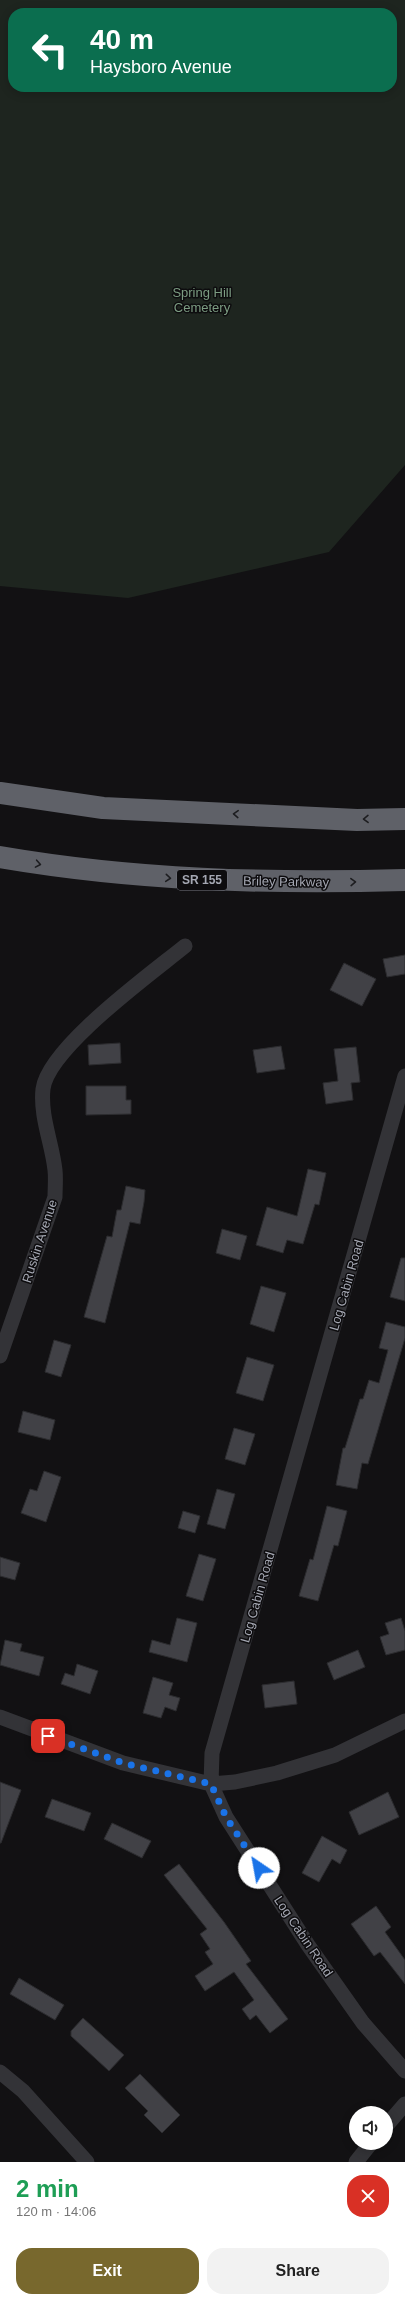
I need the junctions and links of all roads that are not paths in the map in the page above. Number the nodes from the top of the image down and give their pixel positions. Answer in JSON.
{"nodes":[{"id":1,"x":0,"y":781,"type":"edge"},
{"id":2,"x":0,"y":793,"type":"edge"},
{"id":3,"x":103,"y":808,"type":"junction"},
{"id":4,"x":405,"y":819,"type":"edge"},
{"id":5,"x":0,"y":857,"type":"edge"},
{"id":6,"x":405,"y":880,"type":"edge"},
{"id":7,"x":185,"y":946,"type":"dead end"},
{"id":8,"x":405,"y":1076,"type":"edge"},
{"id":9,"x":0,"y":1356,"type":"edge"},
{"id":10,"x":0,"y":1717,"type":"edge"},
{"id":11,"x":405,"y":1721,"type":"edge"},
{"id":12,"x":211,"y":1784,"type":"junction"},
{"id":13,"x":405,"y":2071,"type":"edge"},
{"id":14,"x":0,"y":2072,"type":"edge"},
{"id":15,"x":405,"y":2104,"type":"edge"},
{"id":16,"x":393,"y":2118,"type":"edge"},
{"id":17,"x":365,"y":2150,"type":"edge"},
{"id":18,"x":88,"y":2162,"type":"edge"},
{"id":19,"x":356,"y":2162,"type":"edge"}],
"edges":[{"from":1,"to":3,"type":"highway"},
{"from":2,"to":3,"type":"highway"},
{"from":4,"to":3,"type":"highway","one_way":true},
{"from":5,"to":6,"type":"highway","name":"Briley Parkway","number":"SR 155","one_way":true},
{"from":7,"to":9,"type":"street","name":"Ruskin Avenue"},
{"from":8,"to":12,"type":"street","name":"Log Cabin Road"},
{"from":10,"to":12,"type":"street"},
{"from":11,"to":12,"type":"street"},
{"from":12,"to":13,"type":"street","name":"Log Cabin Road"},
{"from":14,"to":18,"type":"street"},
{"from":15,"to":16,"type":"street"},
{"from":17,"to":19,"type":"street"}]}
